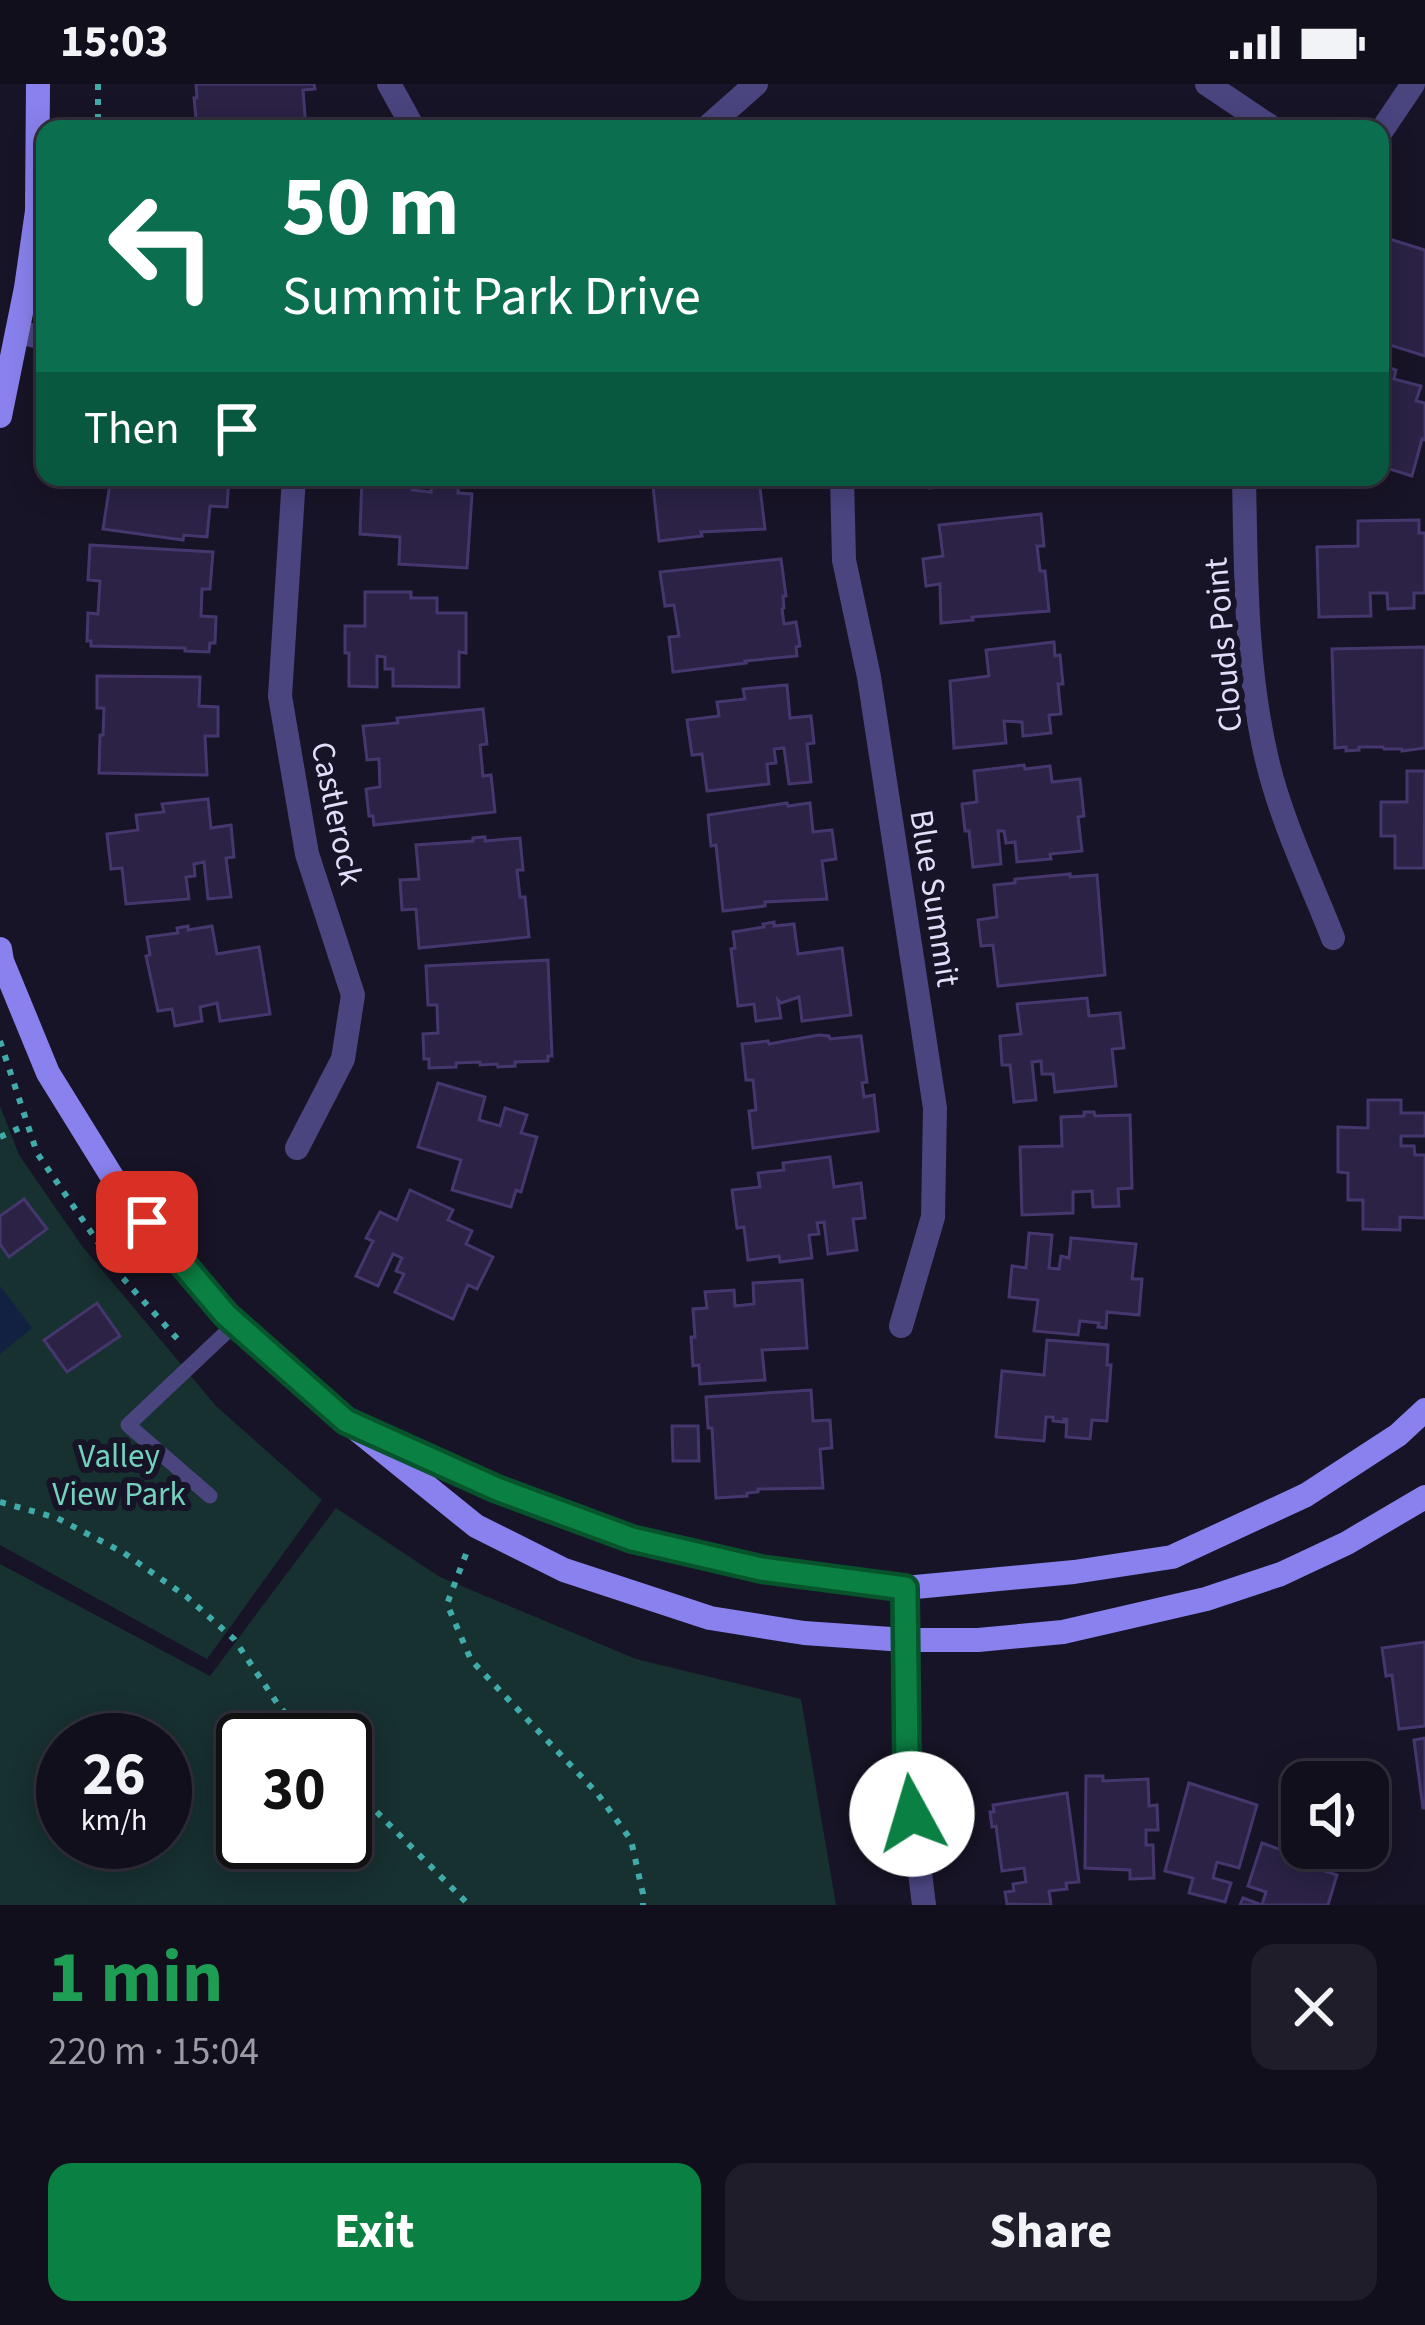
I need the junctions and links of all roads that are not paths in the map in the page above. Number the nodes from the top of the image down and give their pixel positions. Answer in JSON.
{"nodes":[{"id":1,"x":38,"y":84,"type":"edge"},
{"id":2,"x":389,"y":84,"type":"edge"},
{"id":3,"x":756,"y":84,"type":"edge"},
{"id":4,"x":1208,"y":84,"type":"edge"},
{"id":5,"x":1412,"y":84,"type":"edge"},
{"id":6,"x":38,"y":120,"type":"edge"},
{"id":7,"x":409,"y":120,"type":"edge"},
{"id":8,"x":717,"y":120,"type":"edge"},
{"id":9,"x":1261,"y":120,"type":"edge"},
{"id":10,"x":1389,"y":120,"type":"edge"},
{"id":11,"x":36,"y":218,"type":"edge"},
{"id":12,"x":17,"y":332,"type":"junction"},
{"id":13,"x":36,"y":336,"type":"edge"},
{"id":14,"x":0,"y":416,"type":"edge"},
{"id":15,"x":293,"y":486,"type":"edge"},
{"id":16,"x":842,"y":486,"type":"edge"},
{"id":17,"x":1244,"y":486,"type":"edge"},
{"id":18,"x":1333,"y":938,"type":"dead end"},
{"id":19,"x":0,"y":949,"type":"edge"},
{"id":20,"x":4,"y":978,"type":"edge"},
{"id":21,"x":296,"y":1148,"type":"dead end"},
{"id":22,"x":235,"y":1324,"type":"junction"},
{"id":23,"x":901,"y":1326,"type":"dead end"},
{"id":24,"x":1425,"y":1410,"type":"edge"},
{"id":25,"x":346,"y":1421,"type":"junction"},
{"id":26,"x":210,"y":1496,"type":"dead end"},
{"id":27,"x":1425,"y":1496,"type":"edge"},
{"id":28,"x":905,"y":1588,"type":"junction"},
{"id":29,"x":905,"y":1640,"type":"junction"},
{"id":30,"x":924,"y":1905,"type":"edge"}],
"edges":[{"from":1,"to":6,"type":"street"},
{"from":2,"to":7,"type":"street"},
{"from":3,"to":8,"type":"street"},
{"from":4,"to":9,"type":"street"},
{"from":5,"to":10,"type":"street"},
{"from":11,"to":12,"type":"street"},
{"from":12,"to":13,"type":"street"},
{"from":12,"to":14,"type":"street"},
{"from":15,"to":21,"type":"street","name":"Castlerock"},
{"from":16,"to":23,"type":"street","name":"Blue Summit"},
{"from":17,"to":18,"type":"street","name":"Clouds Point"},
{"from":19,"to":20,"type":"street"},
{"from":20,"to":22,"type":"street"},
{"from":22,"to":25,"type":"street"},
{"from":22,"to":26,"type":"lane"},
{"from":24,"to":28,"type":"street"},
{"from":25,"to":28,"type":"street"},
{"from":25,"to":29,"type":"street"},
{"from":27,"to":29,"type":"street"},
{"from":28,"to":29,"type":"street"},
{"from":29,"to":30,"type":"street"}]}
